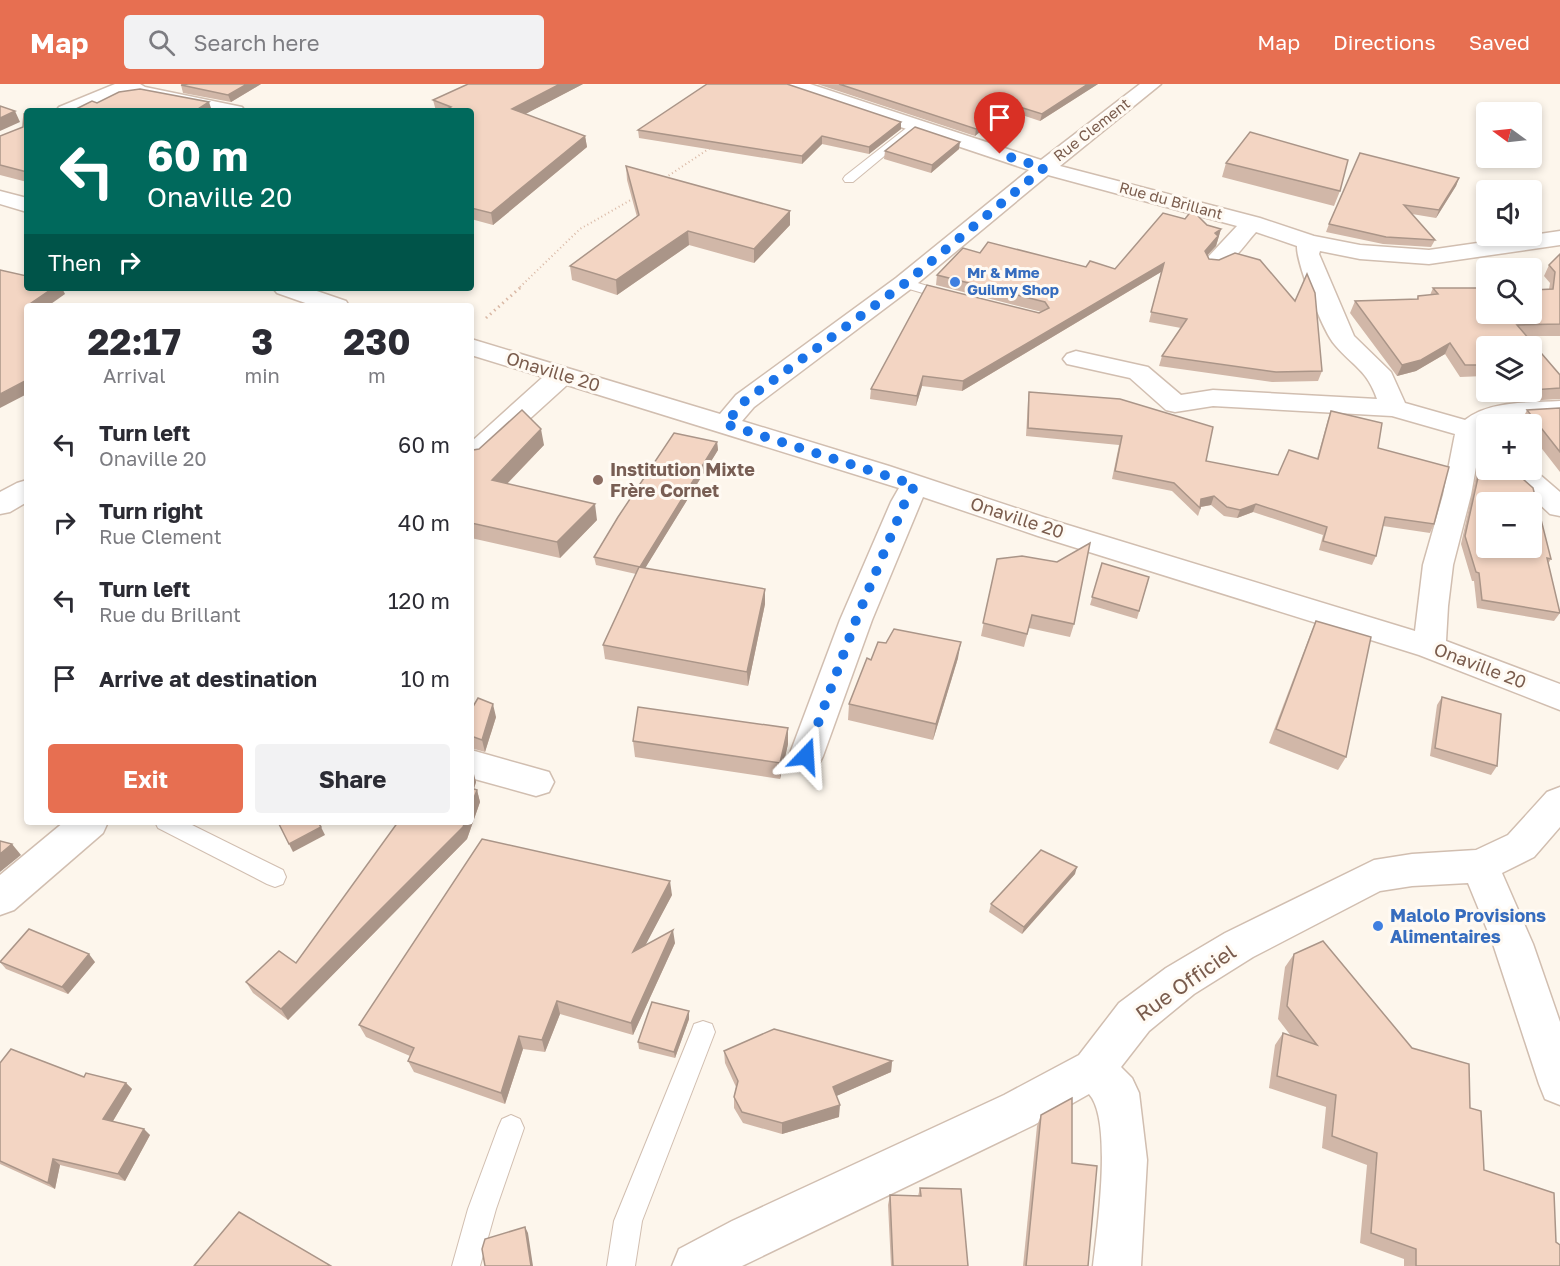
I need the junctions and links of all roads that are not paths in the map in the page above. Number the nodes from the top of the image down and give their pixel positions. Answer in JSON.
{"nodes":[{"id":1,"x":791,"y":84,"type":"edge"},
{"id":2,"x":1152,"y":84,"type":"edge"},
{"id":3,"x":128,"y":85,"type":"edge"},
{"id":4,"x":73,"y":108,"type":"edge"},
{"id":5,"x":220,"y":108,"type":"edge"},
{"id":6,"x":914,"y":126,"type":"junction"},
{"id":7,"x":1044,"y":168,"type":"junction"},
{"id":8,"x":849,"y":179,"type":"dead end"},
{"id":9,"x":0,"y":197,"type":"edge"},
{"id":10,"x":24,"y":204,"type":"edge"},
{"id":11,"x":1252,"y":223,"type":"junction"},
{"id":12,"x":1560,"y":238,"type":"edge"},
{"id":13,"x":1309,"y":242,"type":"junction"},
{"id":14,"x":1216,"y":262,"type":"edge"},
{"id":15,"x":904,"y":284,"type":"junction"},
{"id":16,"x":294,"y":291,"type":"edge"},
{"id":17,"x":964,"y":300,"type":"edge"},
{"id":18,"x":328,"y":303,"type":"edge"},
{"id":19,"x":474,"y":348,"type":"edge"},
{"id":20,"x":1076,"y":359,"type":"dead end"},
{"id":21,"x":563,"y":375,"type":"junction"},
{"id":22,"x":1394,"y":408,"type":"junction"},
{"id":23,"x":1560,"y":409,"type":"edge"},
{"id":24,"x":1503,"y":414,"type":"edge"},
{"id":25,"x":725,"y":424,"type":"junction"},
{"id":26,"x":1476,"y":433,"type":"edge"},
{"id":27,"x":1476,"y":440,"type":"edge"},
{"id":28,"x":474,"y":454,"type":"edge"},
{"id":29,"x":1529,"y":480,"type":"edge"},
{"id":30,"x":915,"y":485,"type":"junction"},
{"id":31,"x":24,"y":491,"type":"edge"},
{"id":32,"x":0,"y":505,"type":"edge"},
{"id":33,"x":1560,"y":507,"type":"edge"},
{"id":34,"x":1431,"y":647,"type":"junction"},
{"id":35,"x":1560,"y":697,"type":"edge"},
{"id":36,"x":806,"y":756,"type":"dead end"},
{"id":37,"x":474,"y":765,"type":"edge"},
{"id":38,"x":536,"y":782,"type":"dead end"},
{"id":39,"x":1560,"y":802,"type":"edge"},
{"id":40,"x":86,"y":825,"type":"edge"},
{"id":41,"x":172,"y":825,"type":"edge"},
{"id":42,"x":1480,"y":866,"type":"junction"},
{"id":43,"x":274,"y":877,"type":"dead end"},
{"id":44,"x":0,"y":898,"type":"edge"},
{"id":45,"x":703,"y":1032,"type":"dead end"},
{"id":46,"x":1094,"y":1068,"type":"junction"},
{"id":47,"x":1560,"y":1084,"type":"edge"},
{"id":48,"x":511,"y":1128,"type":"dead end"},
{"id":49,"x":466,"y":1266,"type":"edge"},
{"id":50,"x":621,"y":1266,"type":"edge"},
{"id":51,"x":696,"y":1266,"type":"edge"},
{"id":52,"x":1117,"y":1266,"type":"edge"}],
"edges":[{"from":1,"to":6,"type":"street","name":"Rue du Brillant"},
{"from":2,"to":7,"type":"street","name":"Rue Clement"},
{"from":3,"to":4,"type":"street"},
{"from":3,"to":5,"type":"street"},
{"from":6,"to":7,"type":"street","name":"Rue du Brillant"},
{"from":6,"to":8,"type":"lane"},
{"from":7,"to":11,"type":"street","name":"Rue du Brillant"},
{"from":7,"to":15,"type":"street","name":"Rue Clement"},
{"from":9,"to":10,"type":"street"},
{"from":11,"to":13,"type":"street","name":"Rue du Brillant"},
{"from":11,"to":14,"type":"street"},
{"from":12,"to":13,"type":"street","name":"Rue du Brillant"},
{"from":13,"to":22,"type":"street"},
{"from":15,"to":17,"type":"lane"},
{"from":15,"to":25,"type":"street","name":"Rue Clement"},
{"from":16,"to":18,"type":"street"},
{"from":19,"to":21,"type":"street","name":"Onaville 20"},
{"from":20,"to":22,"type":"street"},
{"from":21,"to":25,"type":"street","name":"Onaville 20"},
{"from":21,"to":28,"type":"street"},
{"from":22,"to":26,"type":"street"},
{"from":23,"to":24,"type":"street"},
{"from":25,"to":30,"type":"street","name":"Onaville 20"},
{"from":27,"to":34,"type":"street"},
{"from":29,"to":33,"type":"street"},
{"from":30,"to":34,"type":"street","name":"Onaville 20"},
{"from":30,"to":36,"type":"street"},
{"from":31,"to":32,"type":"street"},
{"from":34,"to":35,"type":"street","name":"Onaville 20"},
{"from":37,"to":38,"type":"street"},
{"from":39,"to":42,"type":"street","name":"Rue Officiel"},
{"from":40,"to":44,"type":"street"},
{"from":41,"to":43,"type":"lane"},
{"from":42,"to":46,"type":"street","name":"Rue Officiel"},
{"from":42,"to":47,"type":"street"},
{"from":45,"to":50,"type":"lane"},
{"from":46,"to":51,"type":"street","name":"Rue Officiel"},
{"from":46,"to":52,"type":"street"},
{"from":48,"to":49,"type":"lane"}]}
